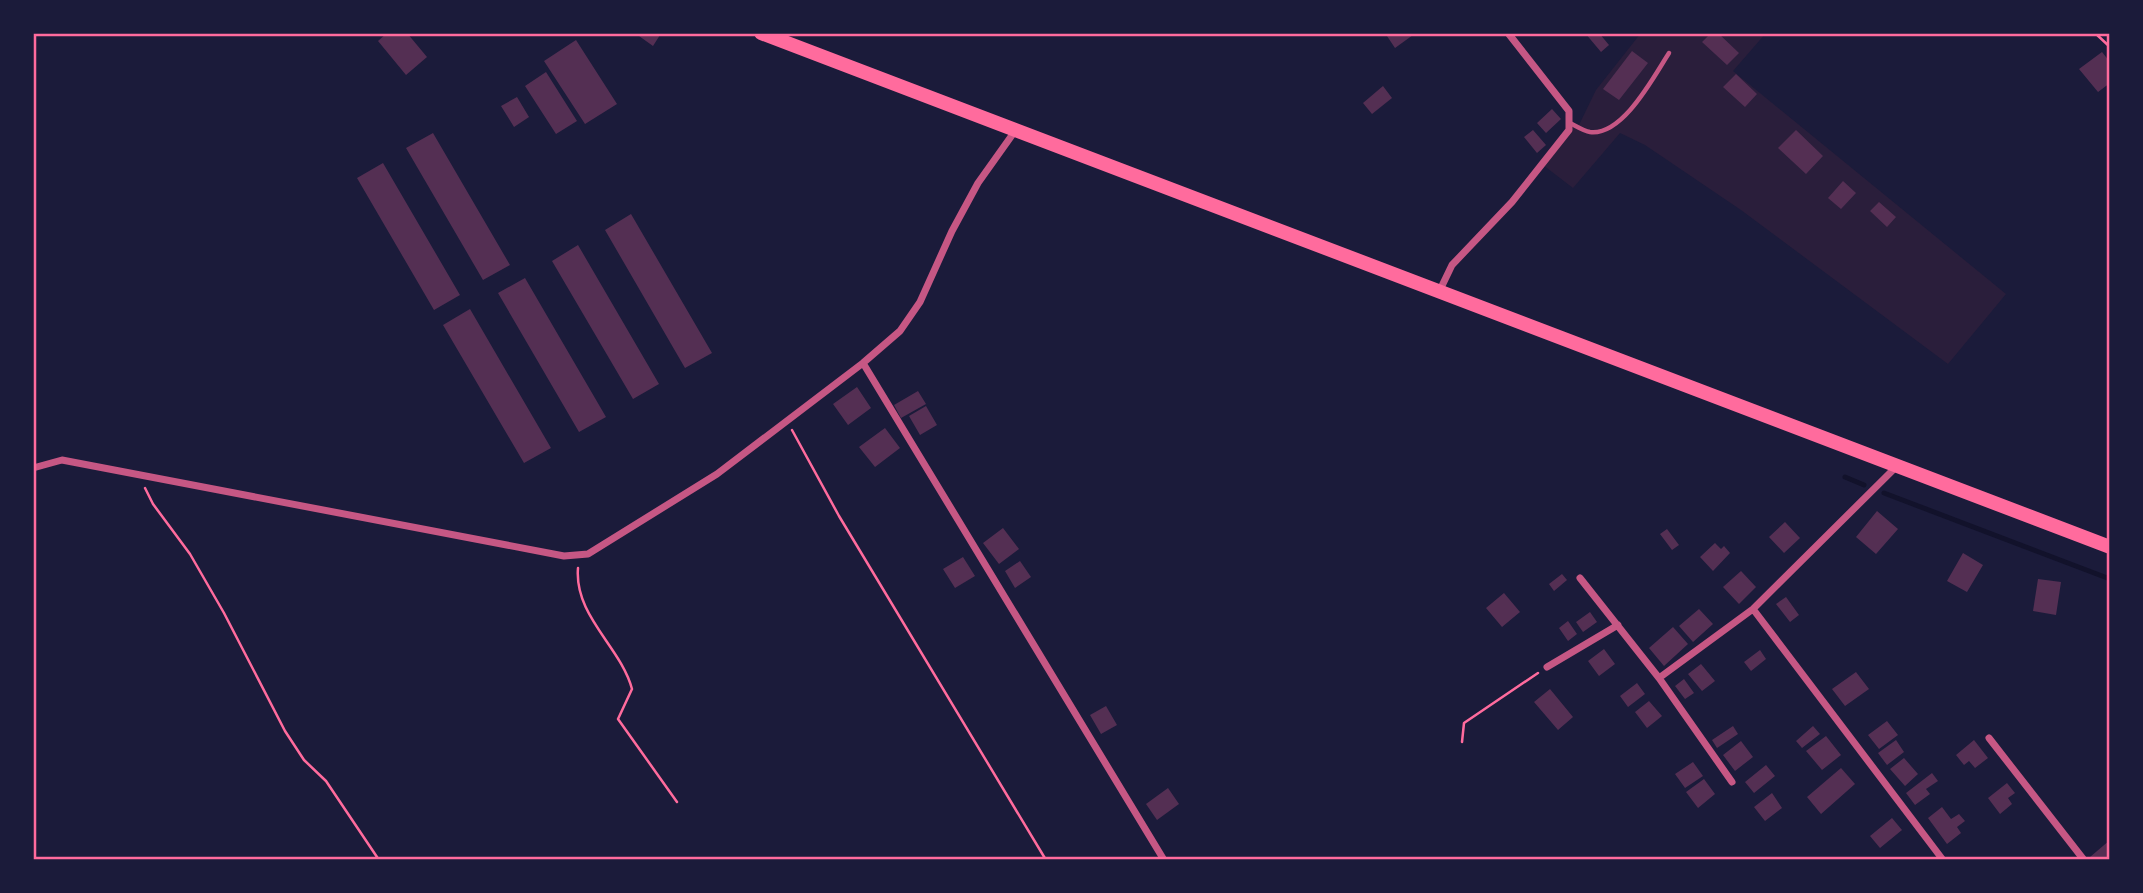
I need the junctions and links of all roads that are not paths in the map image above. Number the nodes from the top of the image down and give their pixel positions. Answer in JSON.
{"nodes":[{"id":1,"x":761,"y":33,"type":"edge"},
{"id":2,"x":1508,"y":33,"type":"edge"},
{"id":3,"x":1669,"y":53,"type":"dead end"},
{"id":4,"x":1569,"y":123,"type":"junction"},
{"id":5,"x":1015,"y":131,"type":"junction"},
{"id":6,"x":1438,"y":292,"type":"junction"},
{"id":7,"x":863,"y":363,"type":"junction"},
{"id":8,"x":1898,"y":465,"type":"junction"},
{"id":9,"x":33,"y":468,"type":"edge"},
{"id":10,"x":2110,"y":547,"type":"edge"},
{"id":11,"x":1580,"y":578,"type":"dead end"},
{"id":12,"x":1753,"y":609,"type":"junction"},
{"id":13,"x":1618,"y":625,"type":"junction"},
{"id":14,"x":1547,"y":667,"type":"road end"},
{"id":15,"x":1659,"y":678,"type":"junction"},
{"id":16,"x":1989,"y":738,"type":"dead end"},
{"id":17,"x":1732,"y":782,"type":"dead end"},
{"id":18,"x":1164,"y":860,"type":"edge"},
{"id":19,"x":1943,"y":860,"type":"edge"},
{"id":20,"x":2084,"y":860,"type":"edge"}],
"edges":[{"from":1,"to":5,"type":"main road"},
{"from":2,"to":4,"type":"street"},
{"from":3,"to":4,"type":"lane"},
{"from":4,"to":6,"type":"street"},
{"from":5,"to":6,"type":"main road"},
{"from":5,"to":7,"type":"street"},
{"from":6,"to":8,"type":"main road"},
{"from":7,"to":9,"type":"street"},
{"from":7,"to":18,"type":"street"},
{"from":8,"to":10,"type":"main road"},
{"from":8,"to":12,"type":"street"},
{"from":11,"to":13,"type":"street"},
{"from":12,"to":15,"type":"street"},
{"from":12,"to":19,"type":"street"},
{"from":13,"to":14,"type":"street"},
{"from":13,"to":15,"type":"street"},
{"from":15,"to":17,"type":"street"},
{"from":16,"to":20,"type":"street"}]}
